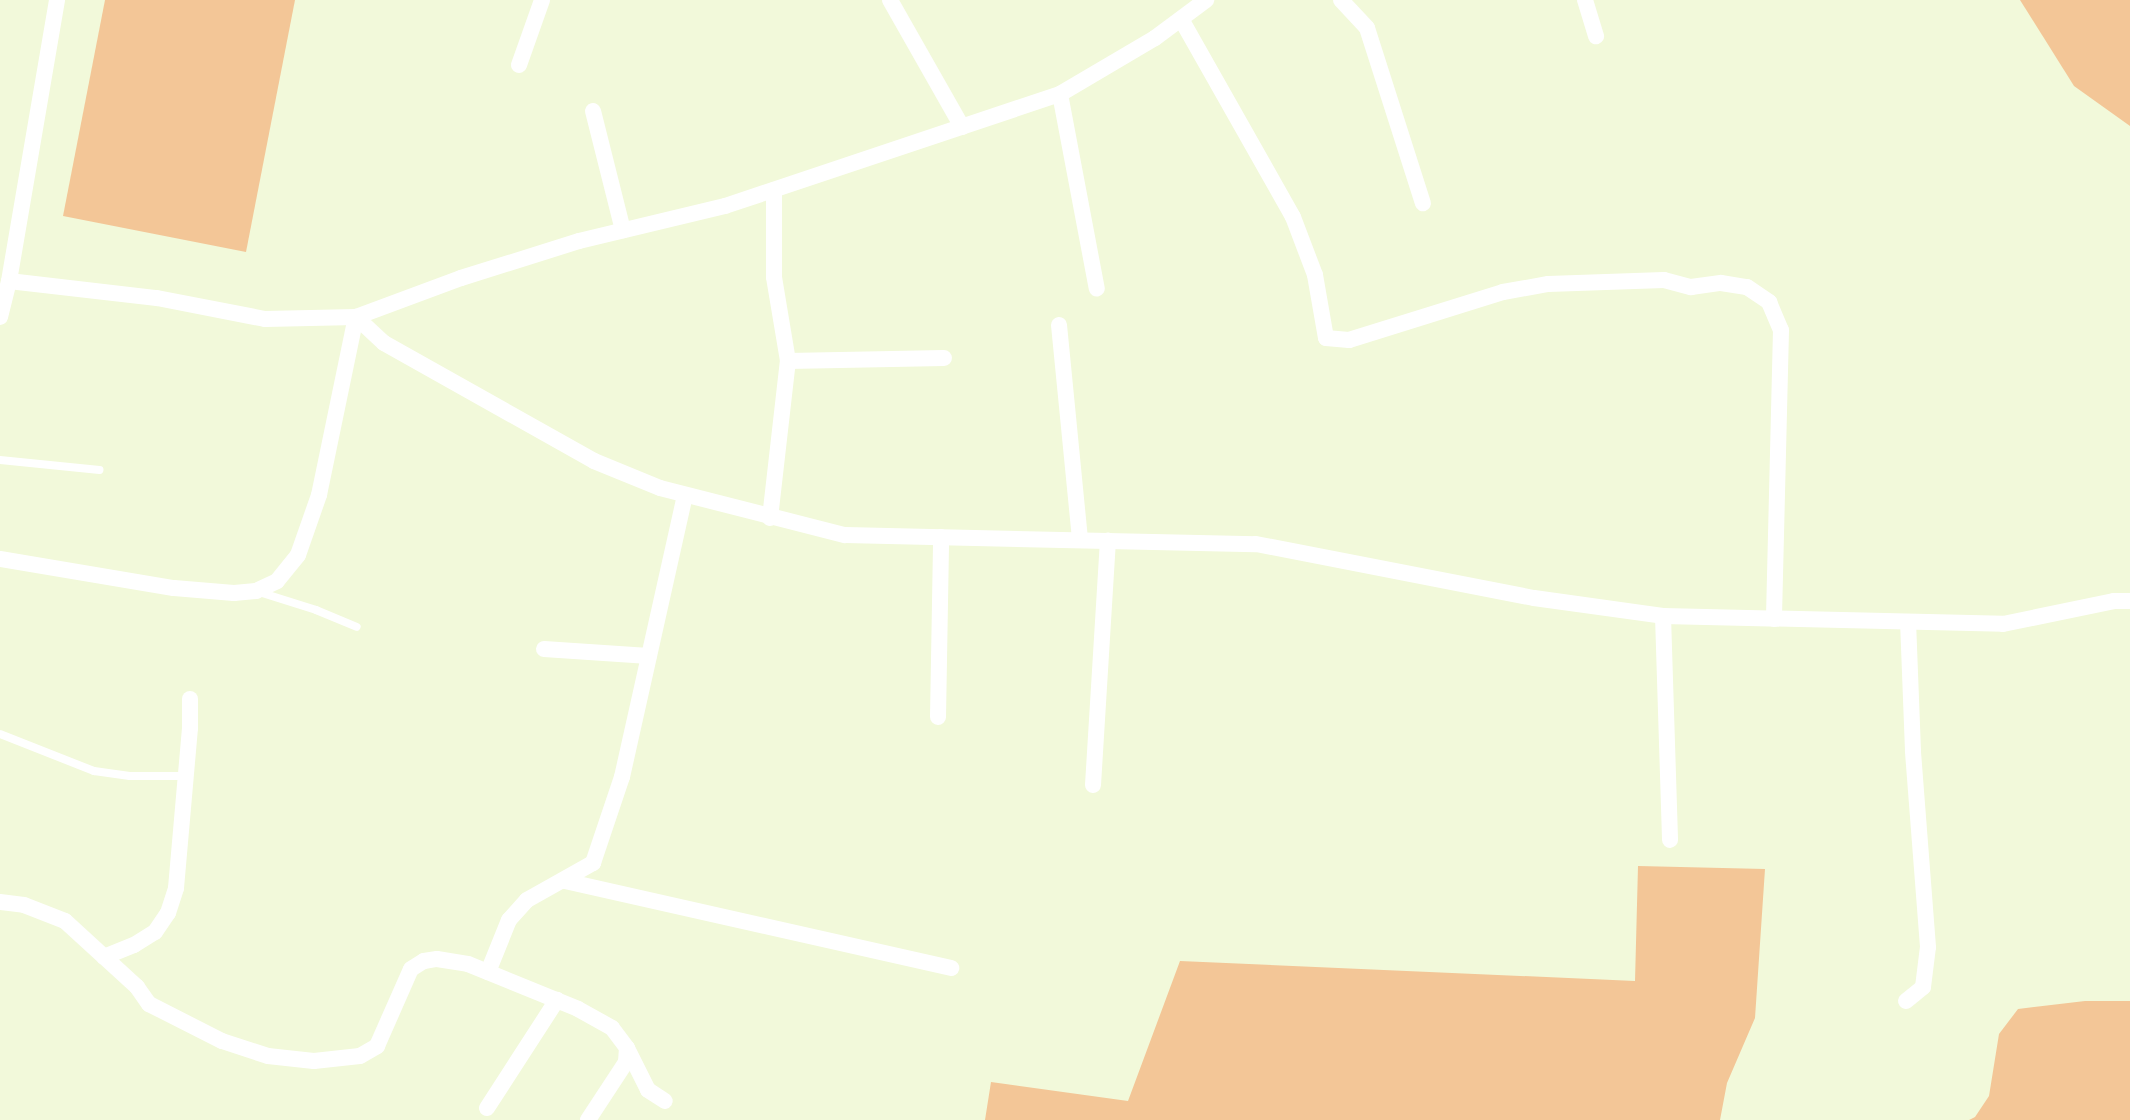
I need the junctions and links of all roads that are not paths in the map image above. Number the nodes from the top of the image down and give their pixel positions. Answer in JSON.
{"nodes":[{"id":1,"x":57,"y":0,"type":"edge"},
{"id":2,"x":542,"y":0,"type":"edge"},
{"id":3,"x":890,"y":0,"type":"edge"},
{"id":4,"x":1206,"y":0,"type":"edge"},
{"id":5,"x":1341,"y":0,"type":"edge"},
{"id":6,"x":1585,"y":0,"type":"edge"},
{"id":7,"x":1181,"y":19,"type":"junction"},
{"id":8,"x":1597,"y":36,"type":"dead end"},
{"id":9,"x":519,"y":65,"type":"dead end"},
{"id":10,"x":1060,"y":94,"type":"junction"},
{"id":11,"x":593,"y":111,"type":"dead end"},
{"id":12,"x":962,"y":127,"type":"junction"},
{"id":13,"x":775,"y":190,"type":"junction"},
{"id":14,"x":1423,"y":203,"type":"dead end"},
{"id":15,"x":8,"y":229,"type":"edge"},
{"id":16,"x":623,"y":230,"type":"junction"},
{"id":17,"x":9,"y":281,"type":"junction"},
{"id":18,"x":1097,"y":289,"type":"dead end"},
{"id":19,"x":0,"y":317,"type":"edge"},
{"id":20,"x":356,"y":317,"type":"junction"},
{"id":21,"x":1059,"y":325,"type":"dead end"},
{"id":22,"x":944,"y":358,"type":"dead end"},
{"id":23,"x":788,"y":361,"type":"junction"},
{"id":24,"x":0,"y":460,"type":"edge"},
{"id":25,"x":100,"y":470,"type":"dead end"},
{"id":26,"x":685,"y":495,"type":"junction"},
{"id":27,"x":770,"y":518,"type":"junction"},
{"id":28,"x":942,"y":537,"type":"junction"},
{"id":29,"x":1080,"y":540,"type":"junction"},
{"id":30,"x":1108,"y":540,"type":"junction"},
{"id":31,"x":0,"y":559,"type":"edge"},
{"id":32,"x":256,"y":591,"type":"junction"},
{"id":33,"x":2130,"y":601,"type":"edge"},
{"id":34,"x":1663,"y":616,"type":"junction"},
{"id":35,"x":1774,"y":618,"type":"junction"},
{"id":36,"x":1908,"y":622,"type":"junction"},
{"id":37,"x":357,"y":627,"type":"dead end"},
{"id":38,"x":544,"y":649,"type":"dead end"},
{"id":39,"x":649,"y":656,"type":"junction"},
{"id":40,"x":190,"y":699,"type":"dead end"},
{"id":41,"x":938,"y":717,"type":"dead end"},
{"id":42,"x":0,"y":734,"type":"edge"},
{"id":43,"x":186,"y":776,"type":"junction"},
{"id":44,"x":1093,"y":785,"type":"dead end"},
{"id":45,"x":1670,"y":841,"type":"dead end"},
{"id":46,"x":565,"y":881,"type":"junction"},
{"id":47,"x":0,"y":902,"type":"edge"},
{"id":48,"x":104,"y":957,"type":"junction"},
{"id":49,"x":951,"y":968,"type":"dead end"},
{"id":50,"x":488,"y":972,"type":"junction"},
{"id":51,"x":557,"y":1000,"type":"junction"},
{"id":52,"x":1906,"y":1001,"type":"dead end"},
{"id":53,"x":627,"y":1048,"type":"junction"},
{"id":54,"x":665,"y":1101,"type":"dead end"},
{"id":55,"x":488,"y":1108,"type":"dead end"},
{"id":56,"x":588,"y":1120,"type":"edge"}],
"edges":[{"from":1,"to":15,"type":"street"},
{"from":2,"to":9,"type":"street"},
{"from":3,"to":12,"type":"street"},
{"from":4,"to":7,"type":"street"},
{"from":5,"to":14,"type":"street"},
{"from":6,"to":8,"type":"street"},
{"from":7,"to":10,"type":"street"},
{"from":7,"to":35,"type":"street"},
{"from":10,"to":12,"type":"street"},
{"from":10,"to":18,"type":"street"},
{"from":11,"to":16,"type":"street"},
{"from":12,"to":13,"type":"street"},
{"from":13,"to":16,"type":"street"},
{"from":13,"to":23,"type":"street"},
{"from":15,"to":17,"type":"street"},
{"from":16,"to":20,"type":"street"},
{"from":17,"to":19,"type":"street"},
{"from":17,"to":20,"type":"street"},
{"from":20,"to":26,"type":"street"},
{"from":20,"to":32,"type":"street"},
{"from":21,"to":29,"type":"street"},
{"from":22,"to":23,"type":"street"},
{"from":23,"to":27,"type":"street"},
{"from":24,"to":25,"type":"lane"},
{"from":26,"to":27,"type":"street"},
{"from":26,"to":39,"type":"street"},
{"from":27,"to":28,"type":"street"},
{"from":28,"to":29,"type":"street"},
{"from":28,"to":41,"type":"street"},
{"from":29,"to":30,"type":"street"},
{"from":30,"to":34,"type":"street"},
{"from":30,"to":44,"type":"street"},
{"from":31,"to":32,"type":"street"},
{"from":32,"to":37,"type":"lane"},
{"from":33,"to":36,"type":"street"},
{"from":34,"to":35,"type":"street"},
{"from":34,"to":45,"type":"street"},
{"from":35,"to":36,"type":"street"},
{"from":36,"to":52,"type":"street"},
{"from":38,"to":39,"type":"street"},
{"from":39,"to":46,"type":"street"},
{"from":40,"to":43,"type":"street"},
{"from":42,"to":43,"type":"lane"},
{"from":43,"to":48,"type":"street"},
{"from":46,"to":49,"type":"street"},
{"from":46,"to":50,"type":"street"},
{"from":47,"to":48,"type":"street"},
{"from":48,"to":50,"type":"street"},
{"from":50,"to":51,"type":"street"},
{"from":51,"to":53,"type":"street"},
{"from":51,"to":55,"type":"street"},
{"from":53,"to":54,"type":"street"},
{"from":53,"to":56,"type":"street"}]}
